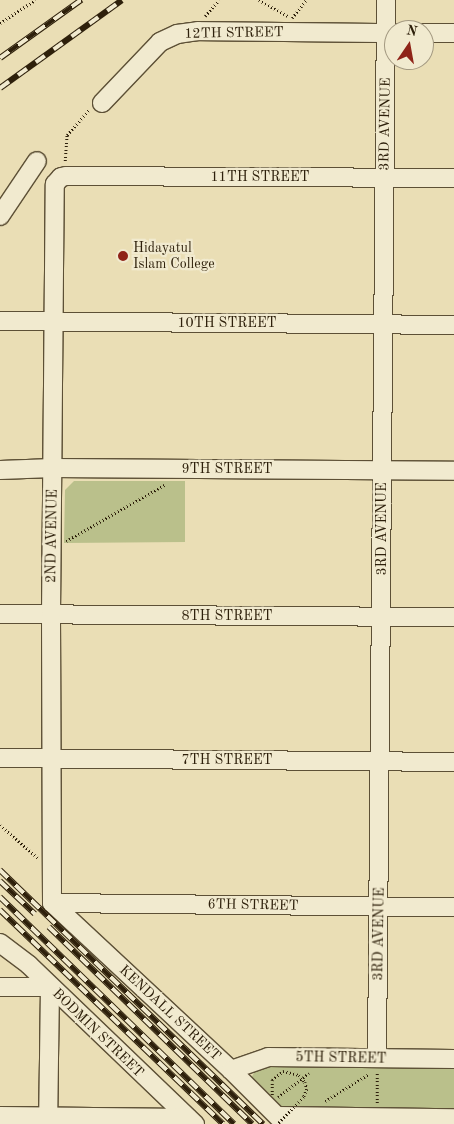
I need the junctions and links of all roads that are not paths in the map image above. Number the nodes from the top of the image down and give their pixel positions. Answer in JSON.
{"nodes":[{"id":1,"x":386,"y":0,"type":"edge"},
{"id":2,"x":388,"y":20,"type":"edge"},
{"id":3,"x":384,"y":32,"type":"edge"},
{"id":4,"x":434,"y":33,"type":"edge"},
{"id":5,"x":454,"y":33,"type":"edge"},
{"id":6,"x":388,"y":70,"type":"edge"},
{"id":7,"x":96,"y":106,"type":"road end"},
{"id":8,"x":37,"y":161,"type":"dead end"},
{"id":9,"x":66,"y":172,"type":"joint"},
{"id":10,"x":384,"y":178,"type":"junction"},
{"id":11,"x":454,"y":178,"type":"edge"},
{"id":12,"x":0,"y":216,"type":"edge"},
{"id":13,"x":0,"y":321,"type":"edge"},
{"id":14,"x":53,"y":322,"type":"junction"},
{"id":15,"x":383,"y":324,"type":"junction"},
{"id":16,"x":454,"y":325,"type":"edge"},
{"id":17,"x":53,"y":468,"type":"junction"},
{"id":18,"x":0,"y":470,"type":"edge"},
{"id":19,"x":382,"y":471,"type":"junction"},
{"id":20,"x":454,"y":471,"type":"edge"},
{"id":21,"x":0,"y":614,"type":"edge"},
{"id":22,"x":51,"y":614,"type":"junction"},
{"id":23,"x":381,"y":617,"type":"junction"},
{"id":24,"x":454,"y":617,"type":"edge"},
{"id":25,"x":0,"y":758,"type":"edge"},
{"id":26,"x":51,"y":759,"type":"junction"},
{"id":27,"x":380,"y":762,"type":"junction"},
{"id":28,"x":454,"y":762,"type":"edge"},
{"id":29,"x":52,"y":903,"type":"junction"},
{"id":30,"x":379,"y":906,"type":"junction"},
{"id":31,"x":454,"y":907,"type":"edge"},
{"id":32,"x":0,"y":943,"type":"edge"},
{"id":33,"x":0,"y":986,"type":"edge"},
{"id":34,"x":50,"y":987,"type":"junction"},
{"id":35,"x":377,"y":1058,"type":"junction"},
{"id":36,"x":454,"y":1059,"type":"edge"},
{"id":37,"x":231,"y":1070,"type":"junction"},
{"id":38,"x":0,"y":1116,"type":"edge"},
{"id":39,"x":279,"y":1116,"type":"edge"},
{"id":40,"x":454,"y":1118,"type":"edge"},
{"id":41,"x":48,"y":1120,"type":"edge"},
{"id":42,"x":377,"y":1120,"type":"edge"},
{"id":43,"x":191,"y":1121,"type":"edge"}],
"edges":[{"from":1,"to":2,"type":"street","name":"3RD AVENUE"},
{"from":3,"to":7,"type":"street","name":"12TH STREET"},
{"from":4,"to":5,"type":"street"},
{"from":6,"to":10,"type":"street","name":"3RD AVENUE"},
{"from":8,"to":12,"type":"street"},
{"from":9,"to":10,"type":"street","name":"11TH STREET"},
{"from":9,"to":14,"type":"street","name":"2ND AVENUE"},
{"from":10,"to":11,"type":"street","name":"11TH STREET"},
{"from":10,"to":15,"type":"street","name":"3RD AVENUE"},
{"from":13,"to":14,"type":"street","name":"10TH STREET"},
{"from":14,"to":15,"type":"street","name":"10TH STREET"},
{"from":14,"to":17,"type":"street","name":"2ND AVENUE"},
{"from":15,"to":16,"type":"street","name":"10TH STREET"},
{"from":15,"to":19,"type":"street","name":"3RD AVENUE"},
{"from":17,"to":18,"type":"street","name":"9TH STREET"},
{"from":17,"to":19,"type":"street","name":"9TH STREET"},
{"from":17,"to":22,"type":"street","name":"2ND AVENUE"},
{"from":19,"to":20,"type":"street","name":"9TH STREET"},
{"from":19,"to":23,"type":"street","name":"3RD AVENUE"},
{"from":21,"to":22,"type":"street","name":"8TH STREET"},
{"from":22,"to":23,"type":"street","name":"8TH STREET"},
{"from":22,"to":26,"type":"street","name":"2ND AVENUE"},
{"from":23,"to":24,"type":"street","name":"8TH STREET"},
{"from":23,"to":27,"type":"street","name":"3RD AVENUE"},
{"from":25,"to":26,"type":"street","name":"7TH STREET"},
{"from":26,"to":27,"type":"street","name":"7TH STREET"},
{"from":26,"to":29,"type":"street","name":"2ND AVENUE"},
{"from":27,"to":28,"type":"street","name":"7TH STREET"},
{"from":27,"to":30,"type":"street","name":"3RD AVENUE"},
{"from":29,"to":30,"type":"street","name":"6TH STREET"},
{"from":29,"to":37,"type":"street","name":"KENDALL STREET"},
{"from":30,"to":31,"type":"street","name":"6TH STREET"},
{"from":30,"to":35,"type":"street","name":"3RD AVENUE"},
{"from":32,"to":34,"type":"street","name":"BODMIN STREET"},
{"from":33,"to":34,"type":"street"},
{"from":34,"to":41,"type":"street"},
{"from":34,"to":43,"type":"street","name":"BODMIN STREET"},
{"from":35,"to":36,"type":"street","name":"5TH STREET"},
{"from":35,"to":37,"type":"street","name":"5TH STREET"},
{"from":37,"to":39,"type":"street","name":"KENDALL STREET"},
{"from":38,"to":41,"type":"street"},
{"from":39,"to":42,"type":"street"},
{"from":40,"to":42,"type":"street"},
{"from":41,"to":43,"type":"street"}]}
